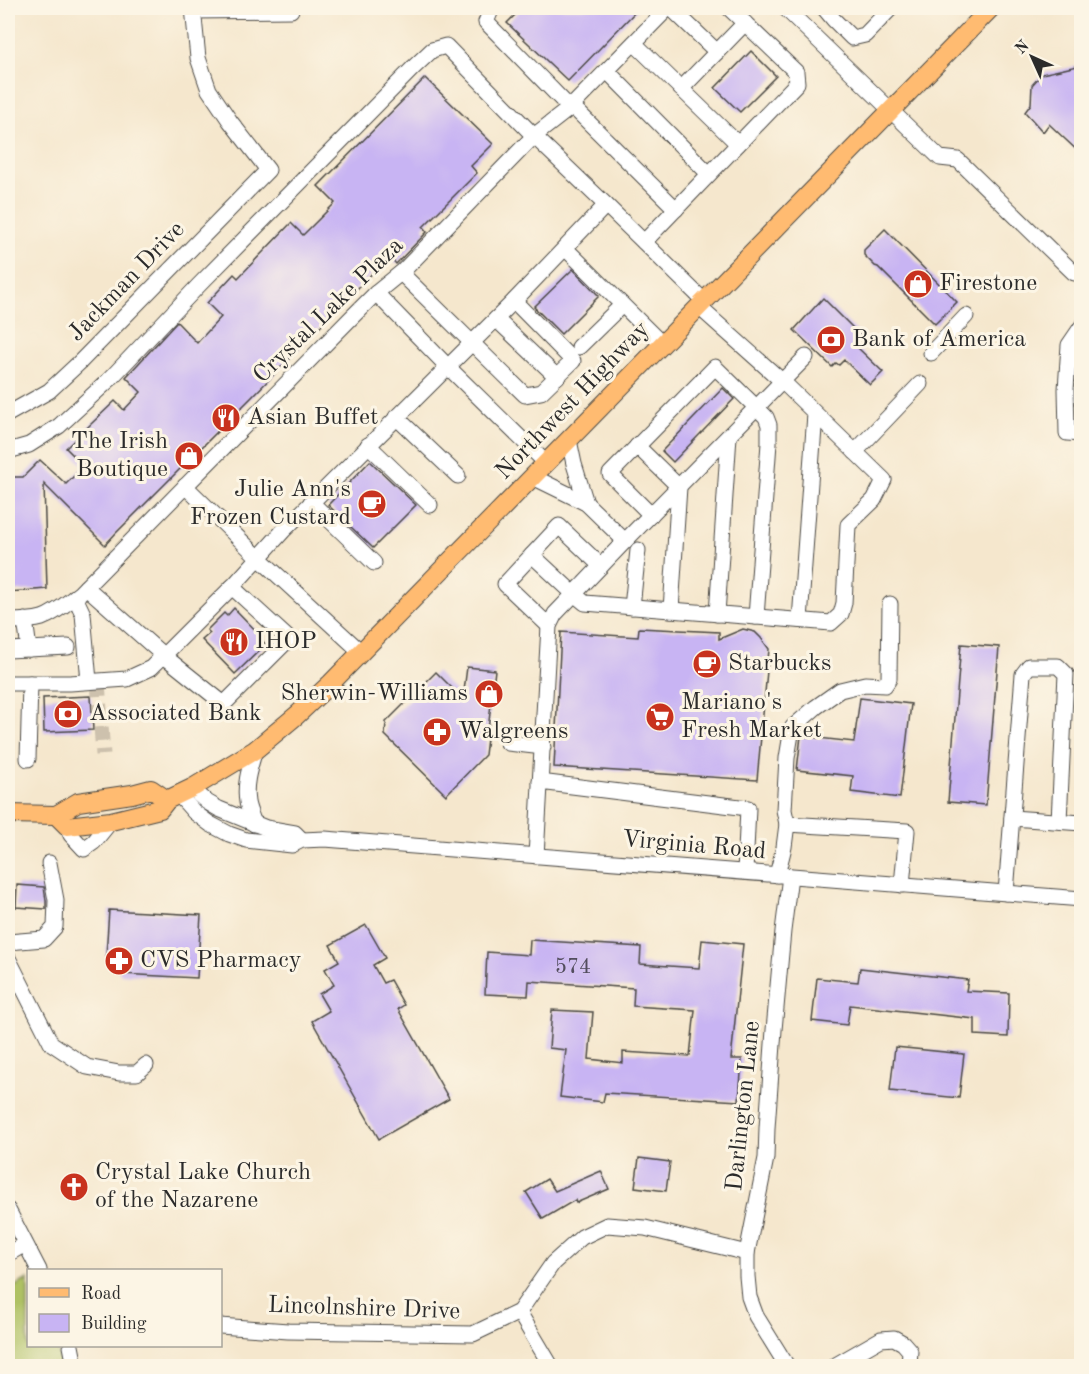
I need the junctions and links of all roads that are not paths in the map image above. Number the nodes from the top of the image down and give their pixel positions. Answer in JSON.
{"nodes":[{"id":1,"x":492,"y":8,"type":"edge"},
{"id":2,"x":670,"y":8,"type":"edge"},
{"id":3,"x":729,"y":8,"type":"edge"},
{"id":4,"x":785,"y":8,"type":"edge"},
{"id":5,"x":824,"y":8,"type":"edge"},
{"id":6,"x":891,"y":8,"type":"edge"},
{"id":7,"x":991,"y":8,"type":"edge"},
{"id":8,"x":193,"y":9,"type":"edge"},
{"id":9,"x":291,"y":10,"type":"dead end"},
{"id":10,"x":745,"y":23,"type":"junction"},
{"id":11,"x":634,"y":43,"type":"junction"},
{"id":12,"x":717,"y":52,"type":"junction"},
{"id":13,"x":607,"y":71,"type":"junction"},
{"id":14,"x":681,"y":89,"type":"junction"},
{"id":15,"x":571,"y":107,"type":"junction"},
{"id":16,"x":891,"y":110,"type":"junction"},
{"id":17,"x":534,"y":136,"type":"junction"},
{"id":18,"x":738,"y":144,"type":"junction"},
{"id":19,"x":709,"y":174,"type":"junction"},
{"id":20,"x":606,"y":205,"type":"junction"},
{"id":21,"x":676,"y":209,"type":"junction"},
{"id":22,"x":644,"y":242,"type":"junction"},
{"id":23,"x":565,"y":248,"type":"junction"},
{"id":24,"x":401,"y":273,"type":"junction"},
{"id":25,"x":1074,"y":273,"type":"dead end"},
{"id":26,"x":376,"y":293,"type":"junction"},
{"id":27,"x":514,"y":301,"type":"junction"},
{"id":28,"x":701,"y":304,"type":"junction"},
{"id":29,"x":622,"y":305,"type":"junction"},
{"id":30,"x":966,"y":316,"type":"dead end"},
{"id":31,"x":496,"y":319,"type":"junction"},
{"id":32,"x":1082,"y":326,"type":"edge"},
{"id":33,"x":472,"y":343,"type":"junction"},
{"id":34,"x":662,"y":344,"type":"junction"},
{"id":35,"x":1075,"y":344,"type":"edge"},
{"id":36,"x":579,"y":347,"type":"dead end"},
{"id":37,"x":931,"y":352,"type":"dead end"},
{"id":38,"x":806,"y":357,"type":"dead end"},
{"id":39,"x":448,"y":367,"type":"junction"},
{"id":40,"x":557,"y":377,"type":"junction"},
{"id":41,"x":783,"y":382,"type":"junction"},
{"id":42,"x":920,"y":384,"type":"dead end"},
{"id":43,"x":1074,"y":388,"type":"edge"},
{"id":44,"x":757,"y":408,"type":"junction"},
{"id":45,"x":8,"y":414,"type":"edge"},
{"id":46,"x":815,"y":414,"type":"junction"},
{"id":47,"x":396,"y":417,"type":"junction"},
{"id":48,"x":1082,"y":434,"type":"edge"},
{"id":49,"x":729,"y":436,"type":"junction"},
{"id":50,"x":569,"y":440,"type":"junction"},
{"id":51,"x":368,"y":445,"type":"junction"},
{"id":52,"x":637,"y":446,"type":"junction"},
{"id":53,"x":8,"y":451,"type":"edge"},
{"id":54,"x":855,"y":452,"type":"junction"},
{"id":55,"x":546,"y":463,"type":"junction"},
{"id":56,"x":458,"y":476,"type":"dead end"},
{"id":57,"x":533,"y":477,"type":"junction"},
{"id":58,"x":186,"y":486,"type":"junction"},
{"id":59,"x":679,"y":487,"type":"junction"},
{"id":60,"x":311,"y":502,"type":"junction"},
{"id":61,"x":586,"y":503,"type":"junction"},
{"id":62,"x":430,"y":505,"type":"dead end"},
{"id":63,"x":651,"y":515,"type":"junction"},
{"id":64,"x":631,"y":545,"type":"junction"},
{"id":65,"x":532,"y":555,"type":"junction"},
{"id":66,"x":259,"y":558,"type":"junction"},
{"id":67,"x":374,"y":563,"type":"dead end"},
{"id":68,"x":601,"y":566,"type":"junction"},
{"id":69,"x":232,"y":587,"type":"junction"},
{"id":70,"x":80,"y":592,"type":"junction"},
{"id":71,"x":574,"y":594,"type":"junction"},
{"id":72,"x":890,"y":604,"type":"dead end"},
{"id":73,"x":632,"y":607,"type":"junction"},
{"id":74,"x":671,"y":610,"type":"junction"},
{"id":75,"x":717,"y":614,"type":"junction"},
{"id":76,"x":756,"y":617,"type":"junction"},
{"id":77,"x":26,"y":620,"type":"junction"},
{"id":78,"x":800,"y":620,"type":"junction"},
{"id":79,"x":8,"y":621,"type":"edge"},
{"id":80,"x":549,"y":626,"type":"junction"},
{"id":81,"x":68,"y":647,"type":"dead end"},
{"id":82,"x":8,"y":650,"type":"edge"},
{"id":83,"x":29,"y":650,"type":"junction"},
{"id":84,"x":361,"y":652,"type":"junction"},
{"id":85,"x":164,"y":656,"type":"junction"},
{"id":86,"x":89,"y":681,"type":"junction"},
{"id":87,"x":8,"y":683,"type":"edge"},
{"id":88,"x":30,"y":683,"type":"junction"},
{"id":89,"x":508,"y":743,"type":"dead end"},
{"id":90,"x":543,"y":747,"type":"junction"},
{"id":91,"x":255,"y":750,"type":"junction"},
{"id":92,"x":28,"y":759,"type":"dead end"},
{"id":93,"x":540,"y":782,"type":"junction"},
{"id":94,"x":180,"y":794,"type":"junction"},
{"id":95,"x":8,"y":814,"type":"edge"},
{"id":96,"x":1012,"y":818,"type":"junction"},
{"id":97,"x":61,"y":821,"type":"junction"},
{"id":98,"x":1059,"y":821,"type":"junction"},
{"id":99,"x":1082,"y":823,"type":"edge"},
{"id":100,"x":254,"y":824,"type":"junction"},
{"id":101,"x":787,"y":824,"type":"junction"},
{"id":102,"x":302,"y":840,"type":"junction"},
{"id":103,"x":536,"y":856,"type":"junction"},
{"id":104,"x":49,"y":863,"type":"dead end"},
{"id":105,"x":745,"y":872,"type":"junction"},
{"id":106,"x":784,"y":875,"type":"junction"},
{"id":107,"x":902,"y":885,"type":"junction"},
{"id":108,"x":1006,"y":893,"type":"junction"},
{"id":109,"x":1082,"y":899,"type":"edge"},
{"id":110,"x":8,"y":942,"type":"edge"},
{"id":111,"x":8,"y":958,"type":"edge"},
{"id":112,"x":146,"y":1065,"type":"dead end"},
{"id":113,"x":8,"y":1210,"type":"edge"},
{"id":114,"x":25,"y":1245,"type":"junction"},
{"id":115,"x":747,"y":1253,"type":"junction"},
{"id":116,"x":8,"y":1254,"type":"edge"},
{"id":117,"x":38,"y":1269,"type":"edge"},
{"id":118,"x":519,"y":1312,"type":"junction"},
{"id":119,"x":222,"y":1326,"type":"edge"},
{"id":120,"x":71,"y":1347,"type":"edge"},
{"id":121,"x":75,"y":1366,"type":"edge"},
{"id":122,"x":551,"y":1366,"type":"edge"},
{"id":123,"x":787,"y":1366,"type":"edge"},
{"id":124,"x":834,"y":1366,"type":"edge"},
{"id":125,"x":907,"y":1366,"type":"edge"}],
"edges":[{"from":1,"to":15,"type":"street"},
{"from":2,"to":11,"type":"street","name":"Crystal Lake Plaza"},
{"from":2,"to":12,"type":"street"},
{"from":3,"to":10,"type":"street"},
{"from":4,"to":16,"type":"street"},
{"from":5,"to":6,"type":"street"},
{"from":7,"to":16,"type":"main road","name":"Northwest Highway"},
{"from":8,"to":9,"type":"street"},
{"from":8,"to":45,"type":"street","name":"Jackman Drive"},
{"from":10,"to":12,"type":"street"},
{"from":10,"to":18,"type":"street"},
{"from":11,"to":13,"type":"street","name":"Crystal Lake Plaza"},
{"from":11,"to":14,"type":"street"},
{"from":12,"to":14,"type":"street"},
{"from":13,"to":15,"type":"street","name":"Crystal Lake Plaza"},
{"from":13,"to":19,"type":"street"},
{"from":14,"to":18,"type":"street"},
{"from":15,"to":17,"type":"street","name":"Crystal Lake Plaza"},
{"from":15,"to":21,"type":"street"},
{"from":16,"to":25,"type":"street"},
{"from":16,"to":28,"type":"main road","name":"Northwest Highway"},
{"from":17,"to":20,"type":"street"},
{"from":17,"to":24,"type":"street","name":"Crystal Lake Plaza"},
{"from":17,"to":53,"type":"street"},
{"from":18,"to":19,"type":"street"},
{"from":19,"to":21,"type":"street"},
{"from":20,"to":22,"type":"street"},
{"from":20,"to":23,"type":"street"},
{"from":21,"to":22,"type":"street"},
{"from":22,"to":28,"type":"street"},
{"from":23,"to":27,"type":"street"},
{"from":23,"to":29,"type":"street"},
{"from":24,"to":26,"type":"street","name":"Crystal Lake Plaza"},
{"from":24,"to":33,"type":"street"},
{"from":26,"to":39,"type":"street"},
{"from":26,"to":58,"type":"street","name":"Crystal Lake Plaza"},
{"from":27,"to":31,"type":"street"},
{"from":27,"to":40,"type":"street"},
{"from":28,"to":34,"type":"main road","name":"Northwest Highway"},
{"from":28,"to":41,"type":"street"},
{"from":29,"to":34,"type":"street"},
{"from":29,"to":36,"type":"street"},
{"from":30,"to":37,"type":"street"},
{"from":31,"to":33,"type":"street"},
{"from":31,"to":40,"type":"street"},
{"from":32,"to":35,"type":"street"},
{"from":33,"to":39,"type":"street"},
{"from":33,"to":40,"type":"street"},
{"from":34,"to":50,"type":"main road","name":"Northwest Highway"},
{"from":35,"to":43,"type":"street"},
{"from":38,"to":41,"type":"street"},
{"from":39,"to":47,"type":"street"},
{"from":39,"to":55,"type":"street"},
{"from":41,"to":44,"type":"street"},
{"from":41,"to":46,"type":"street"},
{"from":42,"to":54,"type":"street"},
{"from":43,"to":48,"type":"street"},
{"from":44,"to":49,"type":"street"},
{"from":44,"to":52,"type":"street"},
{"from":44,"to":76,"type":"street"},
{"from":46,"to":54,"type":"street"},
{"from":46,"to":78,"type":"street"},
{"from":47,"to":51,"type":"street"},
{"from":47,"to":56,"type":"street"},
{"from":49,"to":59,"type":"street"},
{"from":49,"to":75,"type":"street"},
{"from":50,"to":55,"type":"main road","name":"Northwest Highway"},
{"from":50,"to":61,"type":"street"},
{"from":51,"to":60,"type":"street"},
{"from":51,"to":62,"type":"street"},
{"from":52,"to":59,"type":"street"},
{"from":52,"to":63,"type":"street"},
{"from":54,"to":78,"type":"street"},
{"from":55,"to":57,"type":"main road","name":"Northwest Highway"},
{"from":57,"to":61,"type":"street"},
{"from":57,"to":84,"type":"main road","name":"Northwest Highway"},
{"from":58,"to":66,"type":"street"},
{"from":58,"to":70,"type":"street","name":"Crystal Lake Plaza"},
{"from":59,"to":63,"type":"street"},
{"from":59,"to":74,"type":"street"},
{"from":60,"to":66,"type":"street"},
{"from":60,"to":67,"type":"street"},
{"from":61,"to":64,"type":"street"},
{"from":63,"to":64,"type":"street"},
{"from":64,"to":68,"type":"street"},
{"from":64,"to":73,"type":"street"},
{"from":65,"to":68,"type":"street"},
{"from":65,"to":71,"type":"street"},
{"from":65,"to":80,"type":"street"},
{"from":66,"to":69,"type":"street"},
{"from":66,"to":84,"type":"street"},
{"from":68,"to":71,"type":"street"},
{"from":69,"to":85,"type":"street"},
{"from":69,"to":85,"type":"street"},
{"from":70,"to":77,"type":"street","name":"Crystal Lake Plaza"},
{"from":70,"to":85,"type":"street"},
{"from":70,"to":86,"type":"street"},
{"from":71,"to":73,"type":"street"},
{"from":71,"to":80,"type":"street"},
{"from":72,"to":101,"type":"street","name":"Darlington Lane"},
{"from":73,"to":74,"type":"street"},
{"from":74,"to":75,"type":"street"},
{"from":75,"to":76,"type":"street"},
{"from":76,"to":78,"type":"street"},
{"from":77,"to":79,"type":"street","name":"Crystal Lake Plaza"},
{"from":77,"to":83,"type":"street"},
{"from":80,"to":90,"type":"street"},
{"from":81,"to":83,"type":"street"},
{"from":82,"to":83,"type":"street"},
{"from":84,"to":91,"type":"main road","name":"Northwest Highway"},
{"from":85,"to":86,"type":"street"},
{"from":86,"to":88,"type":"street"},
{"from":87,"to":88,"type":"street"},
{"from":88,"to":92,"type":"street"},
{"from":89,"to":90,"type":"street"},
{"from":90,"to":93,"type":"street"},
{"from":91,"to":94,"type":"main road","name":"Northwest Highway"},
{"from":91,"to":100,"type":"street"},
{"from":93,"to":103,"type":"street"},
{"from":93,"to":105,"type":"street"},
{"from":94,"to":97,"type":"main road","name":"Northwest Highway"},
{"from":94,"to":97,"type":"main road","name":"Northwest Highway"},
{"from":94,"to":100,"type":"street","name":"Virginia Road"},
{"from":94,"to":102,"type":"street","name":"Virginia Road"},
{"from":95,"to":97,"type":"main road","name":"Northwest Highway"},
{"from":96,"to":98,"type":"street"},
{"from":96,"to":98,"type":"street"},
{"from":96,"to":108,"type":"street"},
{"from":98,"to":99,"type":"street"},
{"from":100,"to":102,"type":"street","name":"Virginia Road"},
{"from":101,"to":106,"type":"street","name":"Darlington Lane"},
{"from":101,"to":107,"type":"street"},
{"from":102,"to":103,"type":"street","name":"Virginia Road"},
{"from":103,"to":105,"type":"street","name":"Virginia Road"},
{"from":104,"to":110,"type":"street"},
{"from":105,"to":106,"type":"street","name":"Virginia Road"},
{"from":106,"to":107,"type":"street","name":"Virginia Road"},
{"from":106,"to":115,"type":"street","name":"Darlington Lane"},
{"from":107,"to":108,"type":"street","name":"Virginia Road"},
{"from":108,"to":109,"type":"street","name":"Virginia Road"},
{"from":111,"to":112,"type":"street"},
{"from":113,"to":114,"type":"street"},
{"from":114,"to":116,"type":"street"},
{"from":114,"to":117,"type":"street"},
{"from":115,"to":118,"type":"street","name":"Lincolnshire Drive"},
{"from":115,"to":123,"type":"street","name":"Darlington Lane"},
{"from":118,"to":119,"type":"street","name":"Lincolnshire Drive"},
{"from":118,"to":122,"type":"street"},
{"from":120,"to":121,"type":"street"},
{"from":124,"to":125,"type":"street"}]}
